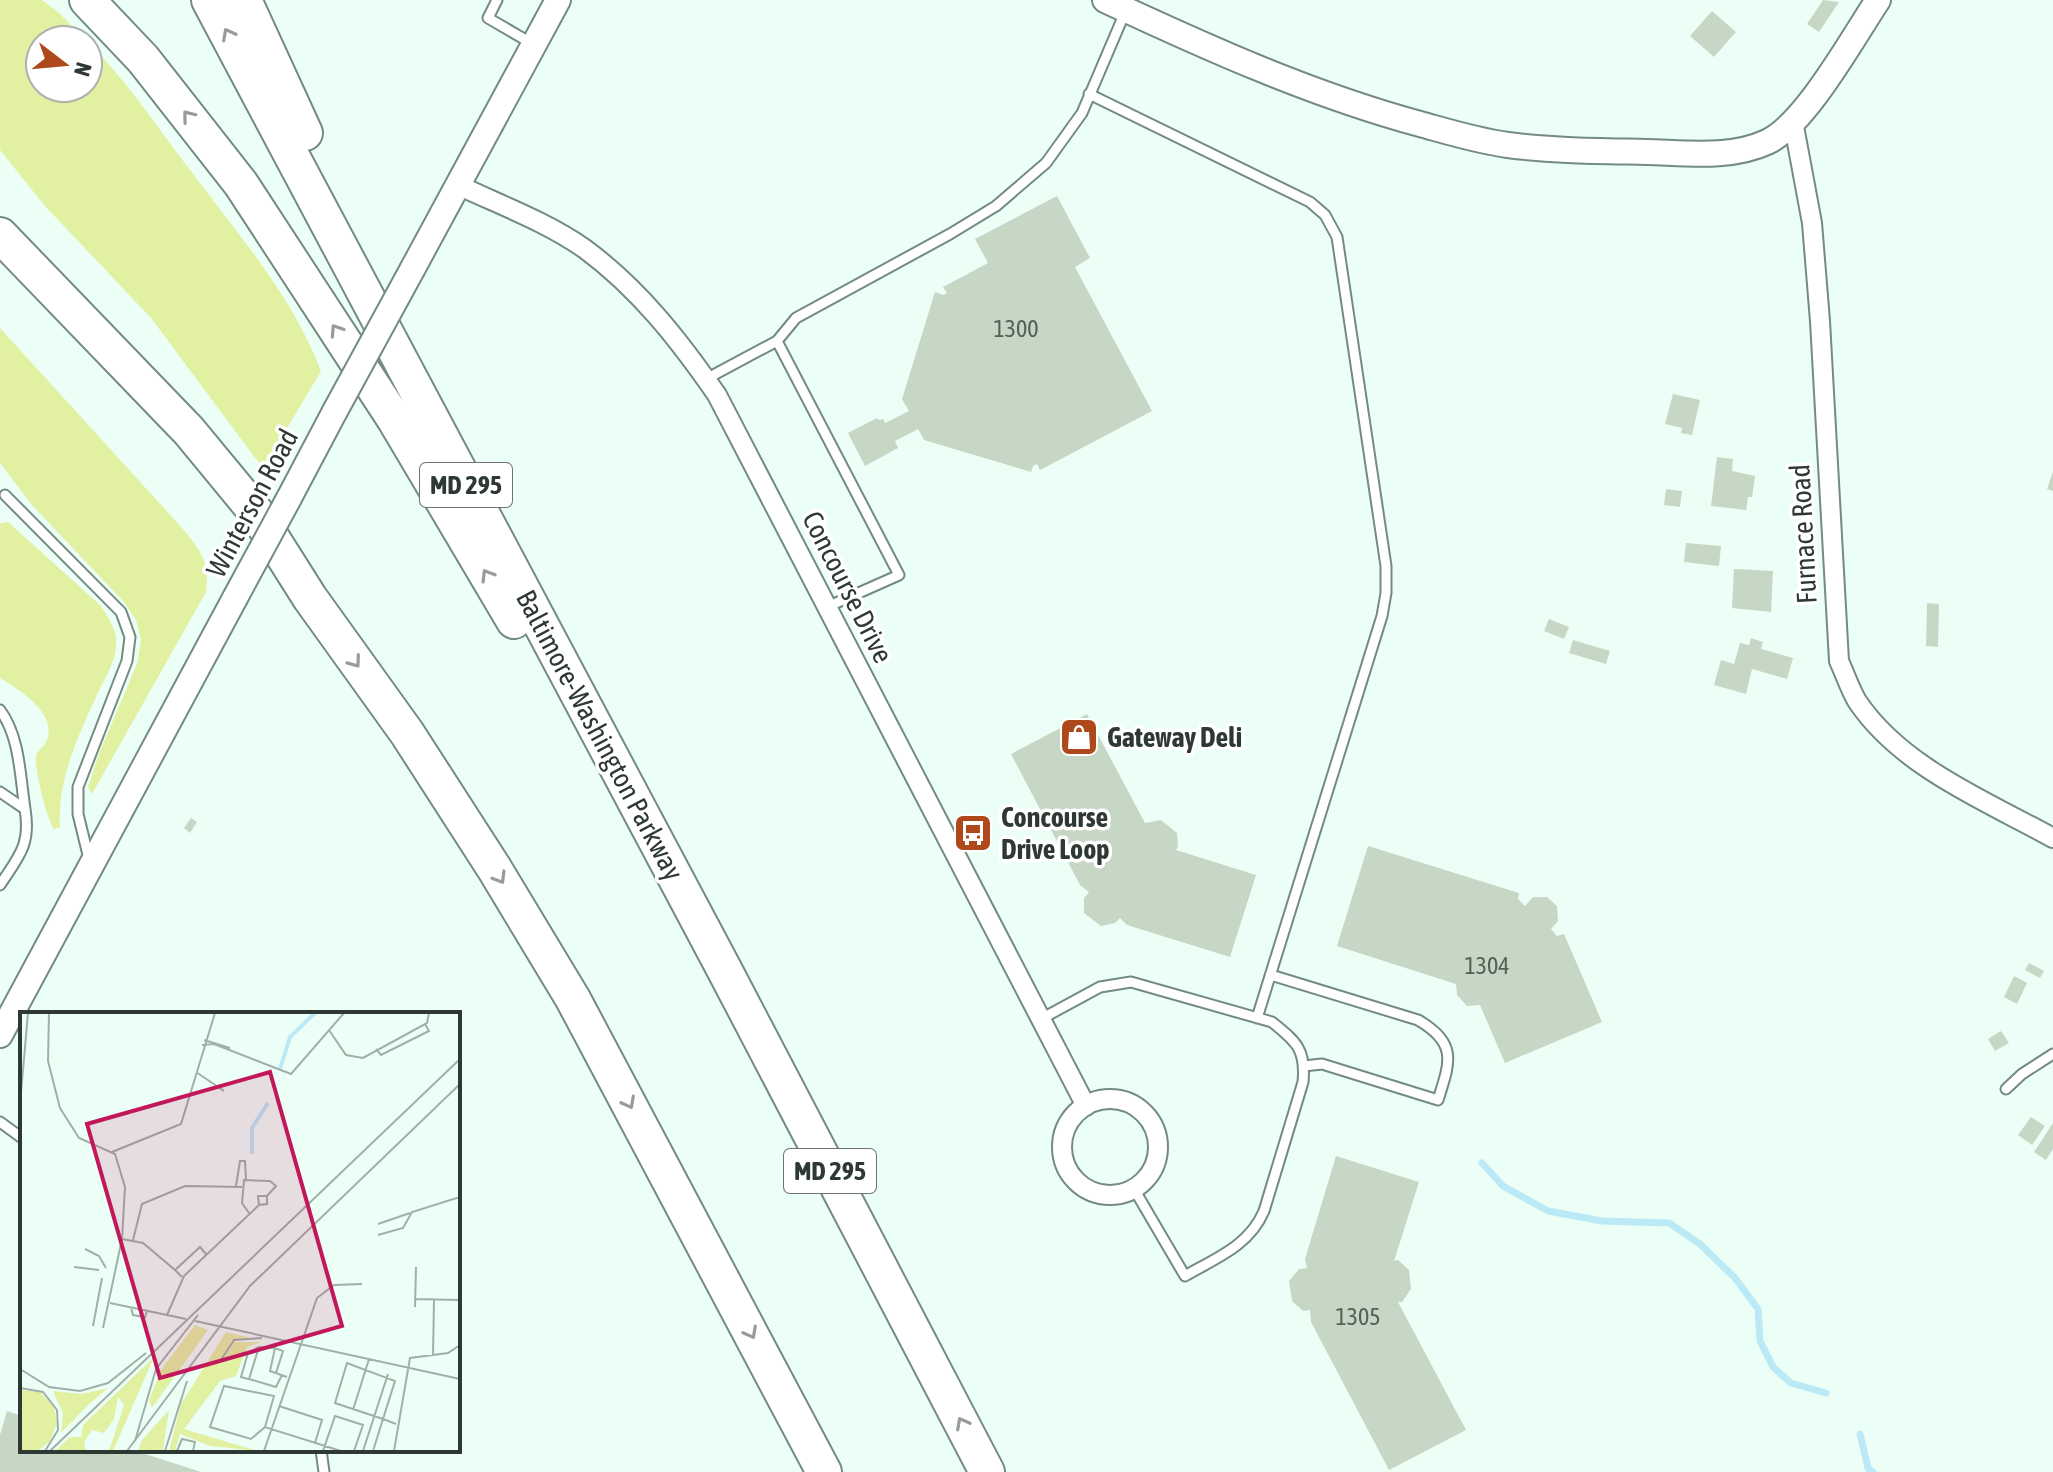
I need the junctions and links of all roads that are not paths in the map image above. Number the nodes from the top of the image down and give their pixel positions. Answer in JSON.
{"nodes":[{"id":1,"x":87,"y":0,"type":"edge"},
{"id":2,"x":209,"y":0,"type":"edge"},
{"id":3,"x":244,"y":0,"type":"edge"},
{"id":4,"x":497,"y":0,"type":"edge"},
{"id":5,"x":558,"y":0,"type":"edge"},
{"id":6,"x":1878,"y":0,"type":"edge"},
{"id":7,"x":1115,"y":5,"type":"edge"},
{"id":8,"x":534,"y":44,"type":"junction"},
{"id":9,"x":1089,"y":94,"type":"junction"},
{"id":10,"x":1793,"y":121,"type":"junction"},
{"id":11,"x":458,"y":185,"type":"junction"},
{"id":12,"x":0,"y":235,"type":"edge"},
{"id":13,"x":0,"y":265,"type":"edge"},
{"id":14,"x":777,"y":341,"type":"junction"},
{"id":15,"x":706,"y":379,"type":"junction"},
{"id":16,"x":5,"y":495,"type":"dead end"},
{"id":17,"x":310,"y":598,"type":"junction"},
{"id":18,"x":827,"y":607,"type":"junction"},
{"id":19,"x":0,"y":710,"type":"edge"},
{"id":20,"x":0,"y":792,"type":"edge"},
{"id":21,"x":25,"y":809,"type":"junction"},
{"id":22,"x":2053,"y":838,"type":"edge"},
{"id":23,"x":91,"y":866,"type":"junction"},
{"id":24,"x":0,"y":885,"type":"edge"},
{"id":25,"x":724,"y":969,"type":"junction"},
{"id":26,"x":1271,"y":975,"type":"junction"},
{"id":27,"x":1257,"y":1018,"type":"junction"},
{"id":28,"x":1041,"y":1019,"type":"junction"},
{"id":29,"x":0,"y":1035,"type":"edge"},
{"id":30,"x":2053,"y":1054,"type":"edge"},
{"id":31,"x":1304,"y":1066,"type":"junction"},
{"id":32,"x":2006,"y":1089,"type":"dead end"},
{"id":33,"x":1086,"y":1106,"type":"junction"},
{"id":34,"x":0,"y":1122,"type":"edge"},
{"id":35,"x":20,"y":1137,"type":"edge"},
{"id":36,"x":1134,"y":1189,"type":"junction"},
{"id":37,"x":936,"y":1374,"type":"junction"},
{"id":38,"x":321,"y":1452,"type":"edge"},
{"id":39,"x":324,"y":1472,"type":"edge"},
{"id":40,"x":824,"y":1472,"type":"edge"},
{"id":41,"x":987,"y":1472,"type":"edge"}],
"edges":[{"from":37,"to":1,"type":"highway","one_way":true},
{"from":25,"to":2,"type":"highway","name":"Baltimore-Washington Parkway","number":"MD 295","one_way":true},
{"from":3,"to":25,"type":"highway"},
{"from":4,"to":8,"type":"lane"},
{"from":5,"to":8,"type":"street","name":"Winterson Road"},
{"from":6,"to":10,"type":"street"},
{"from":7,"to":9,"type":"lane"},
{"from":7,"to":10,"type":"street"},
{"from":8,"to":11,"type":"street","name":"Winterson Road"},
{"from":9,"to":14,"type":"lane"},
{"from":9,"to":26,"type":"lane"},
{"from":10,"to":22,"type":"street","name":"Furnace Road"},
{"from":11,"to":15,"type":"street","name":"Concourse Drive"},
{"from":11,"to":23,"type":"street","name":"Winterson Road","bridge":true},
{"from":12,"to":17,"type":"highway"},
{"from":13,"to":17,"type":"highway"},
{"from":14,"to":15,"type":"lane"},
{"from":14,"to":18,"type":"lane"},
{"from":15,"to":18,"type":"street","name":"Concourse Drive"},
{"from":16,"to":23,"type":"lane"},
{"from":17,"to":40,"type":"highway","one_way":true},
{"from":18,"to":28,"type":"street","name":"Concourse Drive"},
{"from":19,"to":21,"type":"lane"},
{"from":20,"to":21,"type":"lane"},
{"from":21,"to":24,"type":"lane"},
{"from":23,"to":29,"type":"street","name":"Winterson Road"},
{"from":25,"to":37,"type":"highway","name":"Baltimore-Washington Parkway","number":"MD 295"},
{"from":26,"to":27,"type":"lane"},
{"from":26,"to":31,"type":"lane"},
{"from":27,"to":28,"type":"lane"},
{"from":27,"to":31,"type":"lane"},
{"from":28,"to":33,"type":"street","name":"Concourse Drive"},
{"from":30,"to":32,"type":"lane"},
{"from":31,"to":36,"type":"lane"},
{"from":33,"to":36,"type":"street"},
{"from":33,"to":36,"type":"street"},
{"from":34,"to":35,"type":"lane"},
{"from":41,"to":37,"type":"highway","name":"Baltimore-Washington Parkway","number":"MD 295","one_way":true},
{"from":38,"to":39,"type":"lane"}]}
